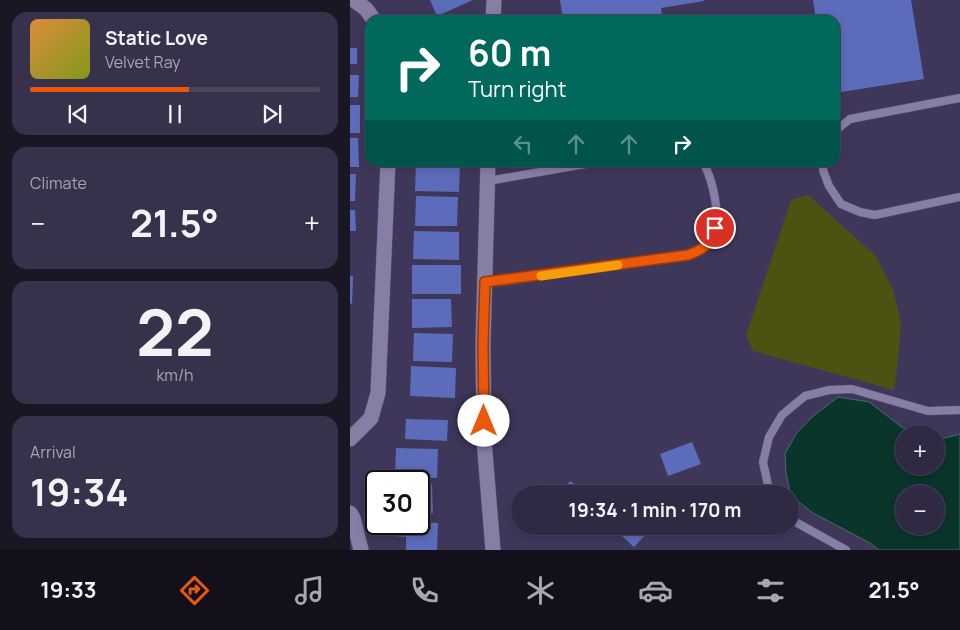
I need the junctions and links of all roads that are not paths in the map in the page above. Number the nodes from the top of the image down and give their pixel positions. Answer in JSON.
{"nodes":[{"id":1,"x":354,"y":0,"type":"edge"},
{"id":2,"x":494,"y":0,"type":"edge"},
{"id":3,"x":370,"y":15,"type":"edge"},
{"id":4,"x":493,"y":15,"type":"edge"},
{"id":5,"x":960,"y":98,"type":"edge"},
{"id":6,"x":840,"y":127,"type":"edge"},
{"id":7,"x":388,"y":167,"type":"edge"},
{"id":8,"x":488,"y":167,"type":"edge"},
{"id":9,"x":568,"y":167,"type":"edge"},
{"id":10,"x":706,"y":167,"type":"edge"},
{"id":11,"x":823,"y":167,"type":"edge"},
{"id":12,"x":488,"y":181,"type":"junction"},
{"id":13,"x":960,"y":197,"type":"edge"},
{"id":14,"x":485,"y":282,"type":"junction"},
{"id":15,"x":960,"y":410,"type":"edge"},
{"id":16,"x":350,"y":439,"type":"edge"},
{"id":17,"x":768,"y":485,"type":"edge"},
{"id":18,"x":350,"y":513,"type":"edge"},
{"id":19,"x":799,"y":524,"type":"edge"},
{"id":20,"x":361,"y":550,"type":"edge"},
{"id":21,"x":493,"y":550,"type":"edge"},
{"id":22,"x":846,"y":550,"type":"edge"}],
"edges":[{"from":1,"to":3,"type":"street"},
{"from":2,"to":4,"type":"street"},
{"from":5,"to":6,"type":"lane"},
{"from":7,"to":16,"type":"street"},
{"from":8,"to":12,"type":"street"},
{"from":9,"to":12,"type":"lane"},
{"from":10,"to":14,"type":"lane"},
{"from":11,"to":13,"type":"lane"},
{"from":12,"to":14,"type":"street"},
{"from":14,"to":21,"type":"street"},
{"from":15,"to":17,"type":"lane"},
{"from":18,"to":20,"type":"street"},
{"from":19,"to":22,"type":"lane"}]}
